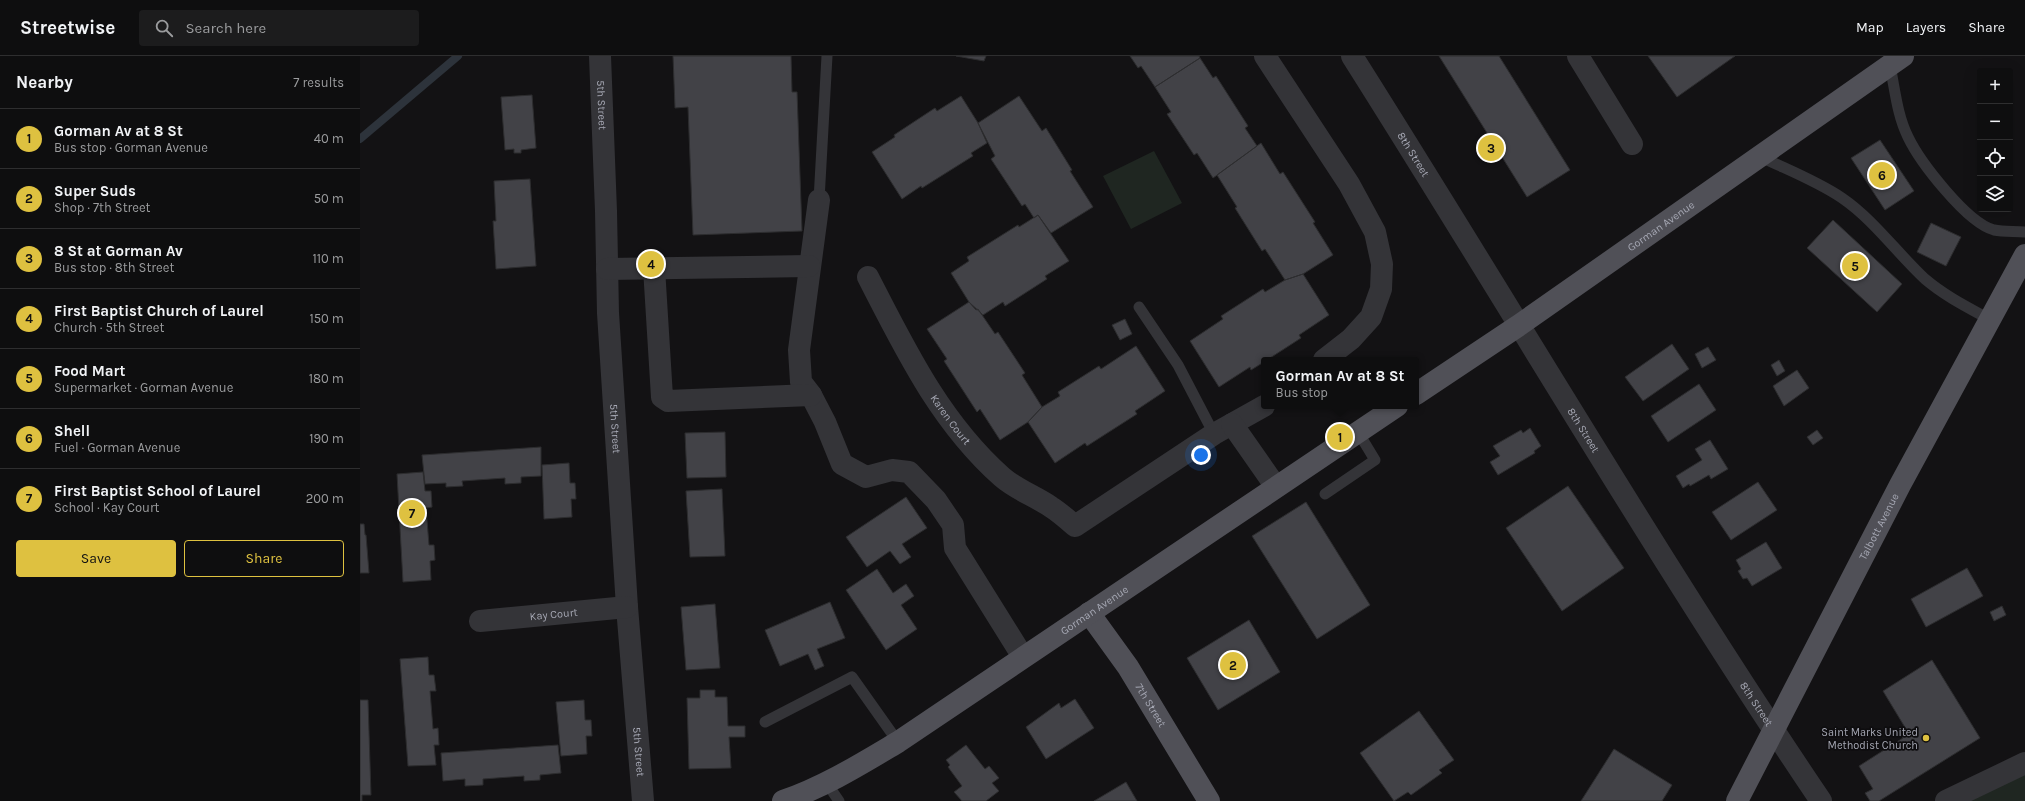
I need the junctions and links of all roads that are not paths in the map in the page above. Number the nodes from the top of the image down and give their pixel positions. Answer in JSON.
{"nodes":[{"id":1,"x":600,"y":56,"type":"edge"},
{"id":2,"x":827,"y":56,"type":"edge"},
{"id":3,"x":1265,"y":56,"type":"edge"},
{"id":4,"x":1352,"y":56,"type":"edge"},
{"id":5,"x":1578,"y":56,"type":"edge"},
{"id":6,"x":1897,"y":61,"type":"edge"},
{"id":7,"x":1632,"y":144,"type":"dead end"},
{"id":8,"x":1760,"y":157,"type":"junction"},
{"id":9,"x":819,"y":200,"type":"joint"},
{"id":10,"x":2025,"y":232,"type":"edge"},
{"id":11,"x":2025,"y":255,"type":"edge"},
{"id":12,"x":809,"y":266,"type":"junction"},
{"id":13,"x":654,"y":268,"type":"junction"},
{"id":14,"x":607,"y":269,"type":"junction"},
{"id":15,"x":868,"y":277,"type":"dead end"},
{"id":16,"x":1139,"y":307,"type":"dead end"},
{"id":17,"x":1990,"y":319,"type":"junction"},
{"id":18,"x":1518,"y":326,"type":"junction"},
{"id":19,"x":1328,"y":357,"type":"edge"},
{"id":20,"x":1419,"y":392,"type":"edge"},
{"id":21,"x":811,"y":396,"type":"junction"},
{"id":22,"x":1261,"y":408,"type":"edge"},
{"id":23,"x":1393,"y":409,"type":"edge"},
{"id":24,"x":1223,"y":429,"type":"junction"},
{"id":25,"x":1358,"y":432,"type":"junction"},
{"id":26,"x":1276,"y":487,"type":"junction"},
{"id":27,"x":1325,"y":494,"type":"dead end"},
{"id":28,"x":627,"y":607,"type":"junction"},
{"id":29,"x":1089,"y":613,"type":"junction"},
{"id":30,"x":480,"y":621,"type":"dead end"},
{"id":31,"x":1023,"y":657,"type":"junction"},
{"id":32,"x":765,"y":722,"type":"dead end"},
{"id":33,"x":1774,"y":731,"type":"junction"},
{"id":34,"x":898,"y":742,"type":"junction"},
{"id":35,"x":2025,"y":763,"type":"edge"},
{"id":36,"x":826,"y":782,"type":"junction"},
{"id":37,"x":643,"y":801,"type":"edge"},
{"id":38,"x":783,"y":801,"type":"edge"},
{"id":39,"x":839,"y":801,"type":"edge"},
{"id":40,"x":1209,"y":801,"type":"edge"},
{"id":41,"x":1737,"y":801,"type":"edge"},
{"id":42,"x":1821,"y":801,"type":"edge"},
{"id":43,"x":1946,"y":801,"type":"edge"}],
"edges":[{"from":1,"to":14,"type":"street","name":"5th Street"},
{"from":2,"to":9,"type":"lane"},
{"from":3,"to":19,"type":"street"},
{"from":4,"to":18,"type":"street","name":"8th Street"},
{"from":5,"to":7,"type":"street"},
{"from":6,"to":8,"type":"main road","name":"Gorman Avenue"},
{"from":6,"to":10,"type":"lane"},
{"from":8,"to":17,"type":"lane"},
{"from":8,"to":18,"type":"main road","name":"Gorman Avenue"},
{"from":9,"to":12,"type":"street"},
{"from":11,"to":17,"type":"main road","name":"Talbott Avenue"},
{"from":12,"to":13,"type":"street"},
{"from":12,"to":21,"type":"street"},
{"from":13,"to":14,"type":"street"},
{"from":13,"to":21,"type":"street"},
{"from":14,"to":28,"type":"street","name":"5th Street"},
{"from":15,"to":24,"type":"street","name":"Karen Court"},
{"from":16,"to":24,"type":"lane"},
{"from":17,"to":33,"type":"main road","name":"Talbott Avenue"},
{"from":18,"to":20,"type":"main road","name":"Gorman Avenue"},
{"from":18,"to":33,"type":"street","name":"8th Street"},
{"from":21,"to":31,"type":"street"},
{"from":22,"to":24,"type":"street"},
{"from":23,"to":25,"type":"main road","name":"Gorman Avenue"},
{"from":24,"to":26,"type":"street"},
{"from":25,"to":26,"type":"main road","name":"Gorman Avenue"},
{"from":25,"to":27,"type":"lane"},
{"from":26,"to":29,"type":"main road","name":"Gorman Avenue"},
{"from":28,"to":30,"type":"street","name":"Kay Court"},
{"from":28,"to":37,"type":"street","name":"5th Street"},
{"from":29,"to":31,"type":"main road","name":"Gorman Avenue"},
{"from":29,"to":40,"type":"main road","name":"7th Street"},
{"from":31,"to":34,"type":"main road","name":"Gorman Avenue"},
{"from":32,"to":34,"type":"lane"},
{"from":33,"to":41,"type":"main road","name":"Talbott Avenue"},
{"from":33,"to":42,"type":"street","name":"8th Street"},
{"from":34,"to":36,"type":"main road","name":"Gorman Avenue"},
{"from":35,"to":43,"type":"street"},
{"from":36,"to":38,"type":"main road","name":"Gorman Avenue"},
{"from":36,"to":39,"type":"lane"}]}
